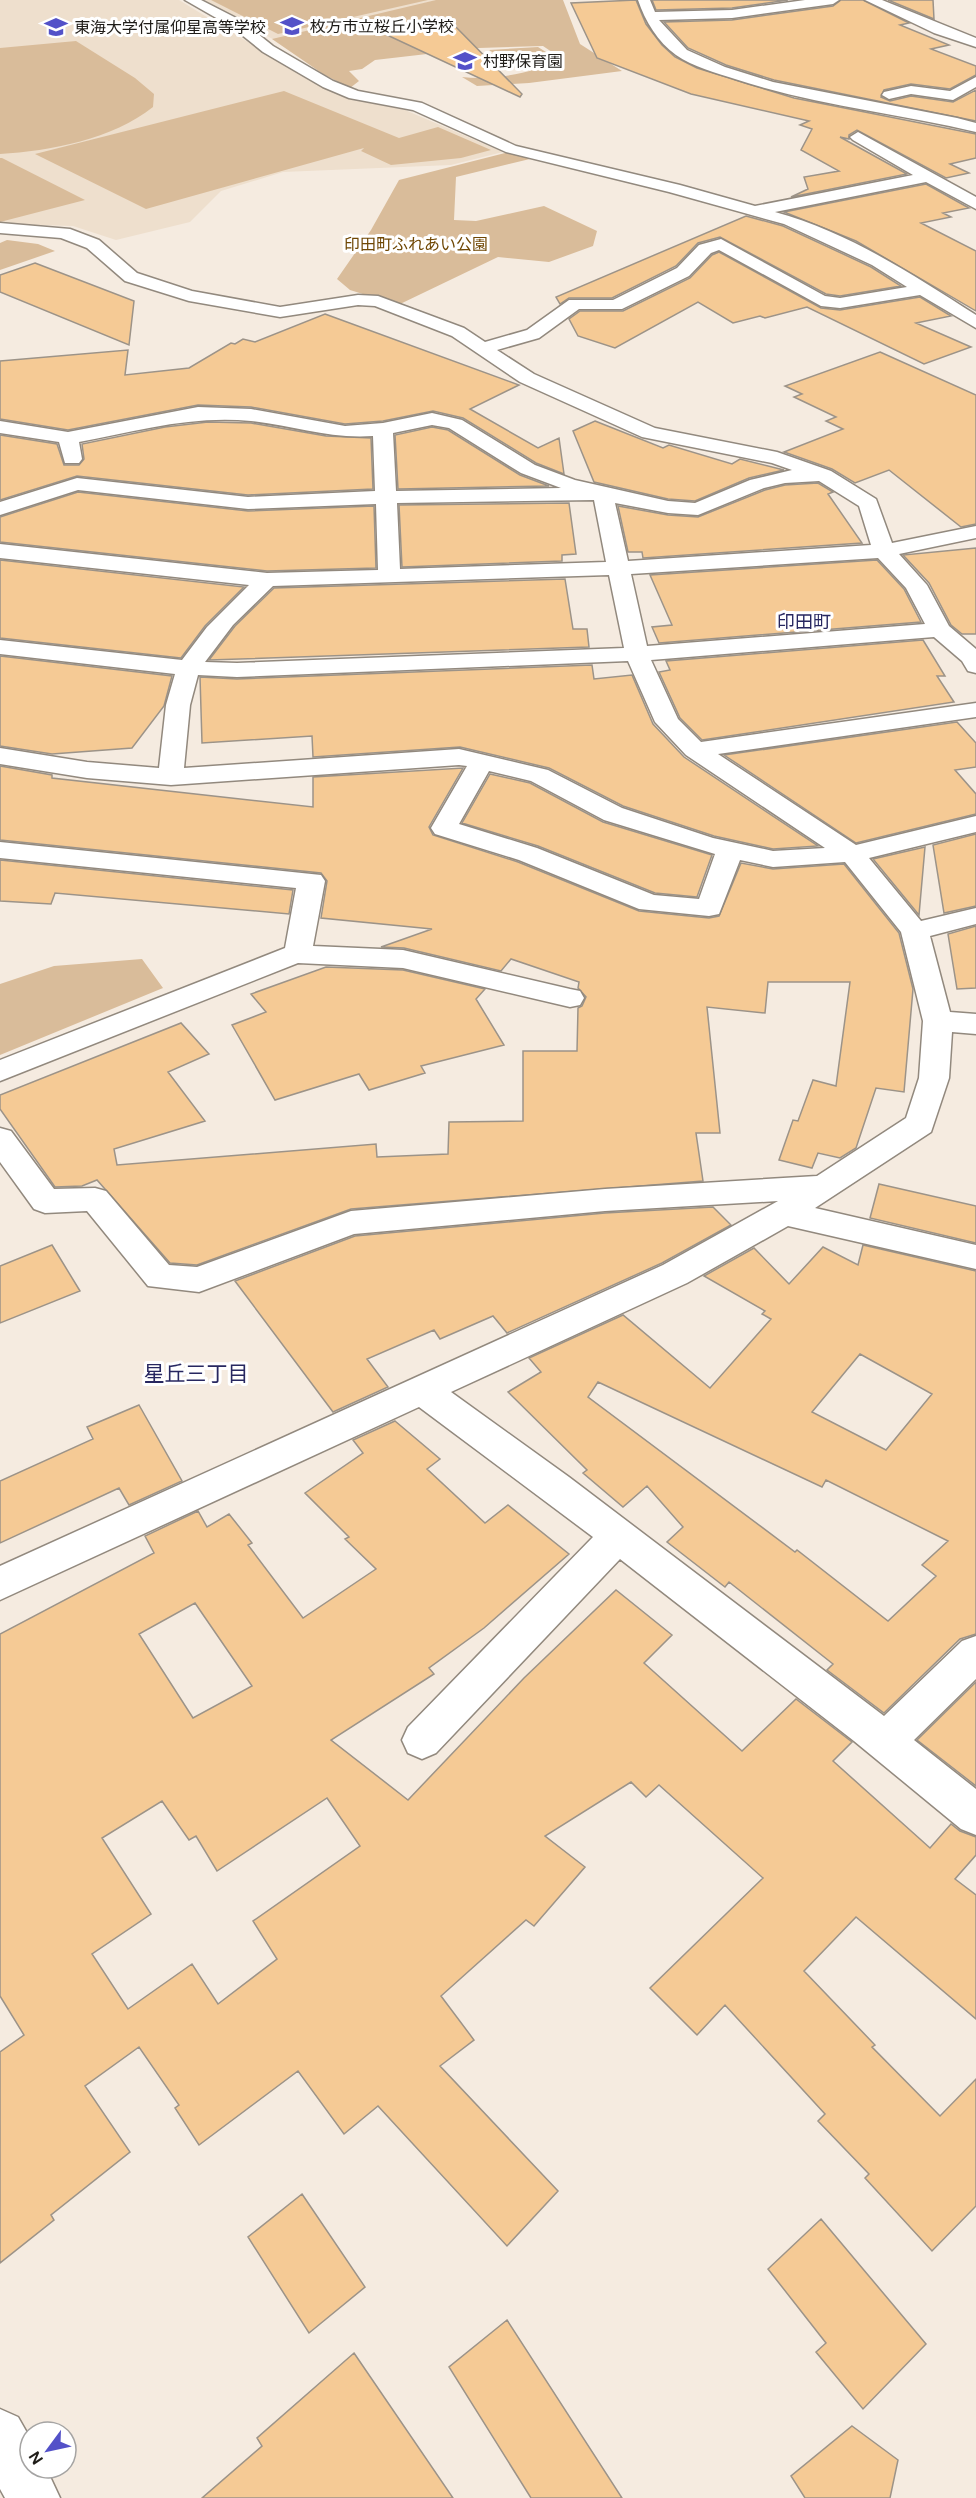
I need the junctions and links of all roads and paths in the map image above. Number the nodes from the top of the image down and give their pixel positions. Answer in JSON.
{"nodes":[{"id":1,"x":191,"y":0,"type":"edge"},
{"id":2,"x":644,"y":0,"type":"edge"},
{"id":3,"x":833,"y":0,"type":"edge"},
{"id":4,"x":871,"y":0,"type":"edge"},
{"id":5,"x":650,"y":16,"type":"junction"},
{"id":6,"x":976,"y":43,"type":"edge"},
{"id":7,"x":976,"y":81,"type":"edge"},
{"id":8,"x":858,"y":102,"type":"junction"},
{"id":9,"x":976,"y":128,"type":"edge"},
{"id":10,"x":858,"y":137,"type":"dead end"},
{"id":11,"x":927,"y":177,"type":"junction"},
{"id":12,"x":976,"y":204,"type":"edge"},
{"id":13,"x":757,"y":210,"type":"junction"},
{"id":14,"x":0,"y":228,"type":"edge"},
{"id":15,"x":925,"y":289,"type":"junction"},
{"id":16,"x":976,"y":323,"type":"edge"},
{"id":17,"x":483,"y":348,"type":"junction"},
{"id":18,"x":0,"y":427,"type":"edge"},
{"id":19,"x":383,"y":429,"type":"junction"},
{"id":20,"x":68,"y":438,"type":"junction"},
{"id":21,"x":824,"y":475,"type":"junction"},
{"id":22,"x":77,"y":484,"type":"junction"},
{"id":23,"x":603,"y":494,"type":"junction"},
{"id":24,"x":386,"y":497,"type":"junction"},
{"id":25,"x":0,"y":509,"type":"edge"},
{"id":26,"x":976,"y":532,"type":"edge"},
{"id":27,"x":0,"y":551,"type":"edge"},
{"id":28,"x":884,"y":551,"type":"junction"},
{"id":29,"x":617,"y":568,"type":"junction"},
{"id":30,"x":388,"y":575,"type":"junction"},
{"id":31,"x":267,"y":580,"type":"junction"},
{"id":32,"x":939,"y":630,"type":"junction"},
{"id":33,"x":0,"y":647,"type":"edge"},
{"id":34,"x":637,"y":654,"type":"junction"},
{"id":35,"x":975,"y":661,"type":"edge"},
{"id":36,"x":189,"y":668,"type":"junction"},
{"id":37,"x":976,"y":710,"type":"edge"},
{"id":38,"x":695,"y":750,"type":"junction"},
{"id":39,"x":0,"y":756,"type":"edge"},
{"id":40,"x":482,"y":762,"type":"junction"},
{"id":41,"x":171,"y":777,"type":"junction"},
{"id":42,"x":976,"y":824,"type":"edge"},
{"id":43,"x":730,"y":849,"type":"junction"},
{"id":44,"x":0,"y":850,"type":"edge"},
{"id":45,"x":852,"y":854,"type":"junction"},
{"id":46,"x":976,"y":916,"type":"edge"},
{"id":47,"x":915,"y":931,"type":"junction"},
{"id":48,"x":298,"y":954,"type":"junction"},
{"id":49,"x":570,"y":998,"type":"dead end"},
{"id":50,"x":938,"y":1021,"type":"junction"},
{"id":51,"x":976,"y":1024,"type":"edge"},
{"id":52,"x":0,"y":1071,"type":"edge"},
{"id":53,"x":0,"y":1139,"type":"edge"},
{"id":54,"x":826,"y":1187,"type":"junction"},
{"id":55,"x":784,"y":1213,"type":"junction"},
{"id":56,"x":976,"y":1257,"type":"edge"},
{"id":57,"x":422,"y":1391,"type":"junction"},
{"id":58,"x":618,"y":1536,"type":"junction"},
{"id":59,"x":0,"y":1584,"type":"edge"},
{"id":60,"x":976,"y":1653,"type":"edge"},
{"id":61,"x":422,"y":1740,"type":"dead end"},
{"id":62,"x":885,"y":1741,"type":"junction"},
{"id":63,"x":976,"y":1815,"type":"edge"},
{"id":64,"x":0,"y":2435,"type":"edge"},
{"id":65,"x":33,"y":2498,"type":"edge"}],
"edges":[{"from":1,"to":13,"type":"street"},
{"from":2,"to":5,"type":"street"},
{"from":3,"to":5,"type":"street"},
{"from":4,"to":6,"type":"street"},
{"from":5,"to":8,"type":"street"},
{"from":7,"to":8,"type":"street"},
{"from":8,"to":9,"type":"street"},
{"from":10,"to":11,"type":"street"},
{"from":11,"to":12,"type":"street"},
{"from":11,"to":13,"type":"street"},
{"from":13,"to":15,"type":"street"},
{"from":14,"to":17,"type":"street"},
{"from":15,"to":16,"type":"street"},
{"from":15,"to":17,"type":"street"},
{"from":17,"to":21,"type":"street"},
{"from":18,"to":20,"type":"street"},
{"from":19,"to":20,"type":"street"},
{"from":19,"to":23,"type":"street"},
{"from":19,"to":24,"type":"street"},
{"from":20,"to":22,"type":"street"},
{"from":21,"to":23,"type":"street"},
{"from":21,"to":28,"type":"street"},
{"from":22,"to":24,"type":"street"},
{"from":22,"to":25,"type":"street"},
{"from":23,"to":24,"type":"street"},
{"from":23,"to":29,"type":"street"},
{"from":24,"to":30,"type":"street"},
{"from":26,"to":28,"type":"street"},
{"from":27,"to":31,"type":"street"},
{"from":28,"to":29,"type":"street"},
{"from":28,"to":32,"type":"street"},
{"from":29,"to":30,"type":"street"},
{"from":29,"to":34,"type":"street"},
{"from":30,"to":31,"type":"street"},
{"from":31,"to":36,"type":"street"},
{"from":32,"to":34,"type":"street"},
{"from":32,"to":35,"type":"street"},
{"from":33,"to":36,"type":"street"},
{"from":34,"to":36,"type":"street"},
{"from":34,"to":38,"type":"street"},
{"from":36,"to":41,"type":"street"},
{"from":37,"to":38,"type":"street"},
{"from":38,"to":45,"type":"street"},
{"from":39,"to":41,"type":"street"},
{"from":40,"to":41,"type":"street"},
{"from":40,"to":43,"type":"street"},
{"from":40,"to":43,"type":"street"},
{"from":42,"to":45,"type":"street"},
{"from":43,"to":45,"type":"street"},
{"from":44,"to":48,"type":"street"},
{"from":45,"to":47,"type":"street"},
{"from":46,"to":47,"type":"street"},
{"from":47,"to":50,"type":"street"},
{"from":48,"to":49,"type":"street"},
{"from":48,"to":52,"type":"street"},
{"from":50,"to":51,"type":"street"},
{"from":50,"to":54,"type":"street"},
{"from":53,"to":54,"type":"street"},
{"from":54,"to":55,"type":"street"},
{"from":55,"to":56,"type":"street"},
{"from":55,"to":57,"type":"street"},
{"from":57,"to":58,"type":"street"},
{"from":57,"to":59,"type":"street"},
{"from":58,"to":61,"type":"street"},
{"from":58,"to":62,"type":"street"},
{"from":60,"to":62,"type":"street"},
{"from":62,"to":63,"type":"street"},
{"from":64,"to":65,"type":"street"}]}
